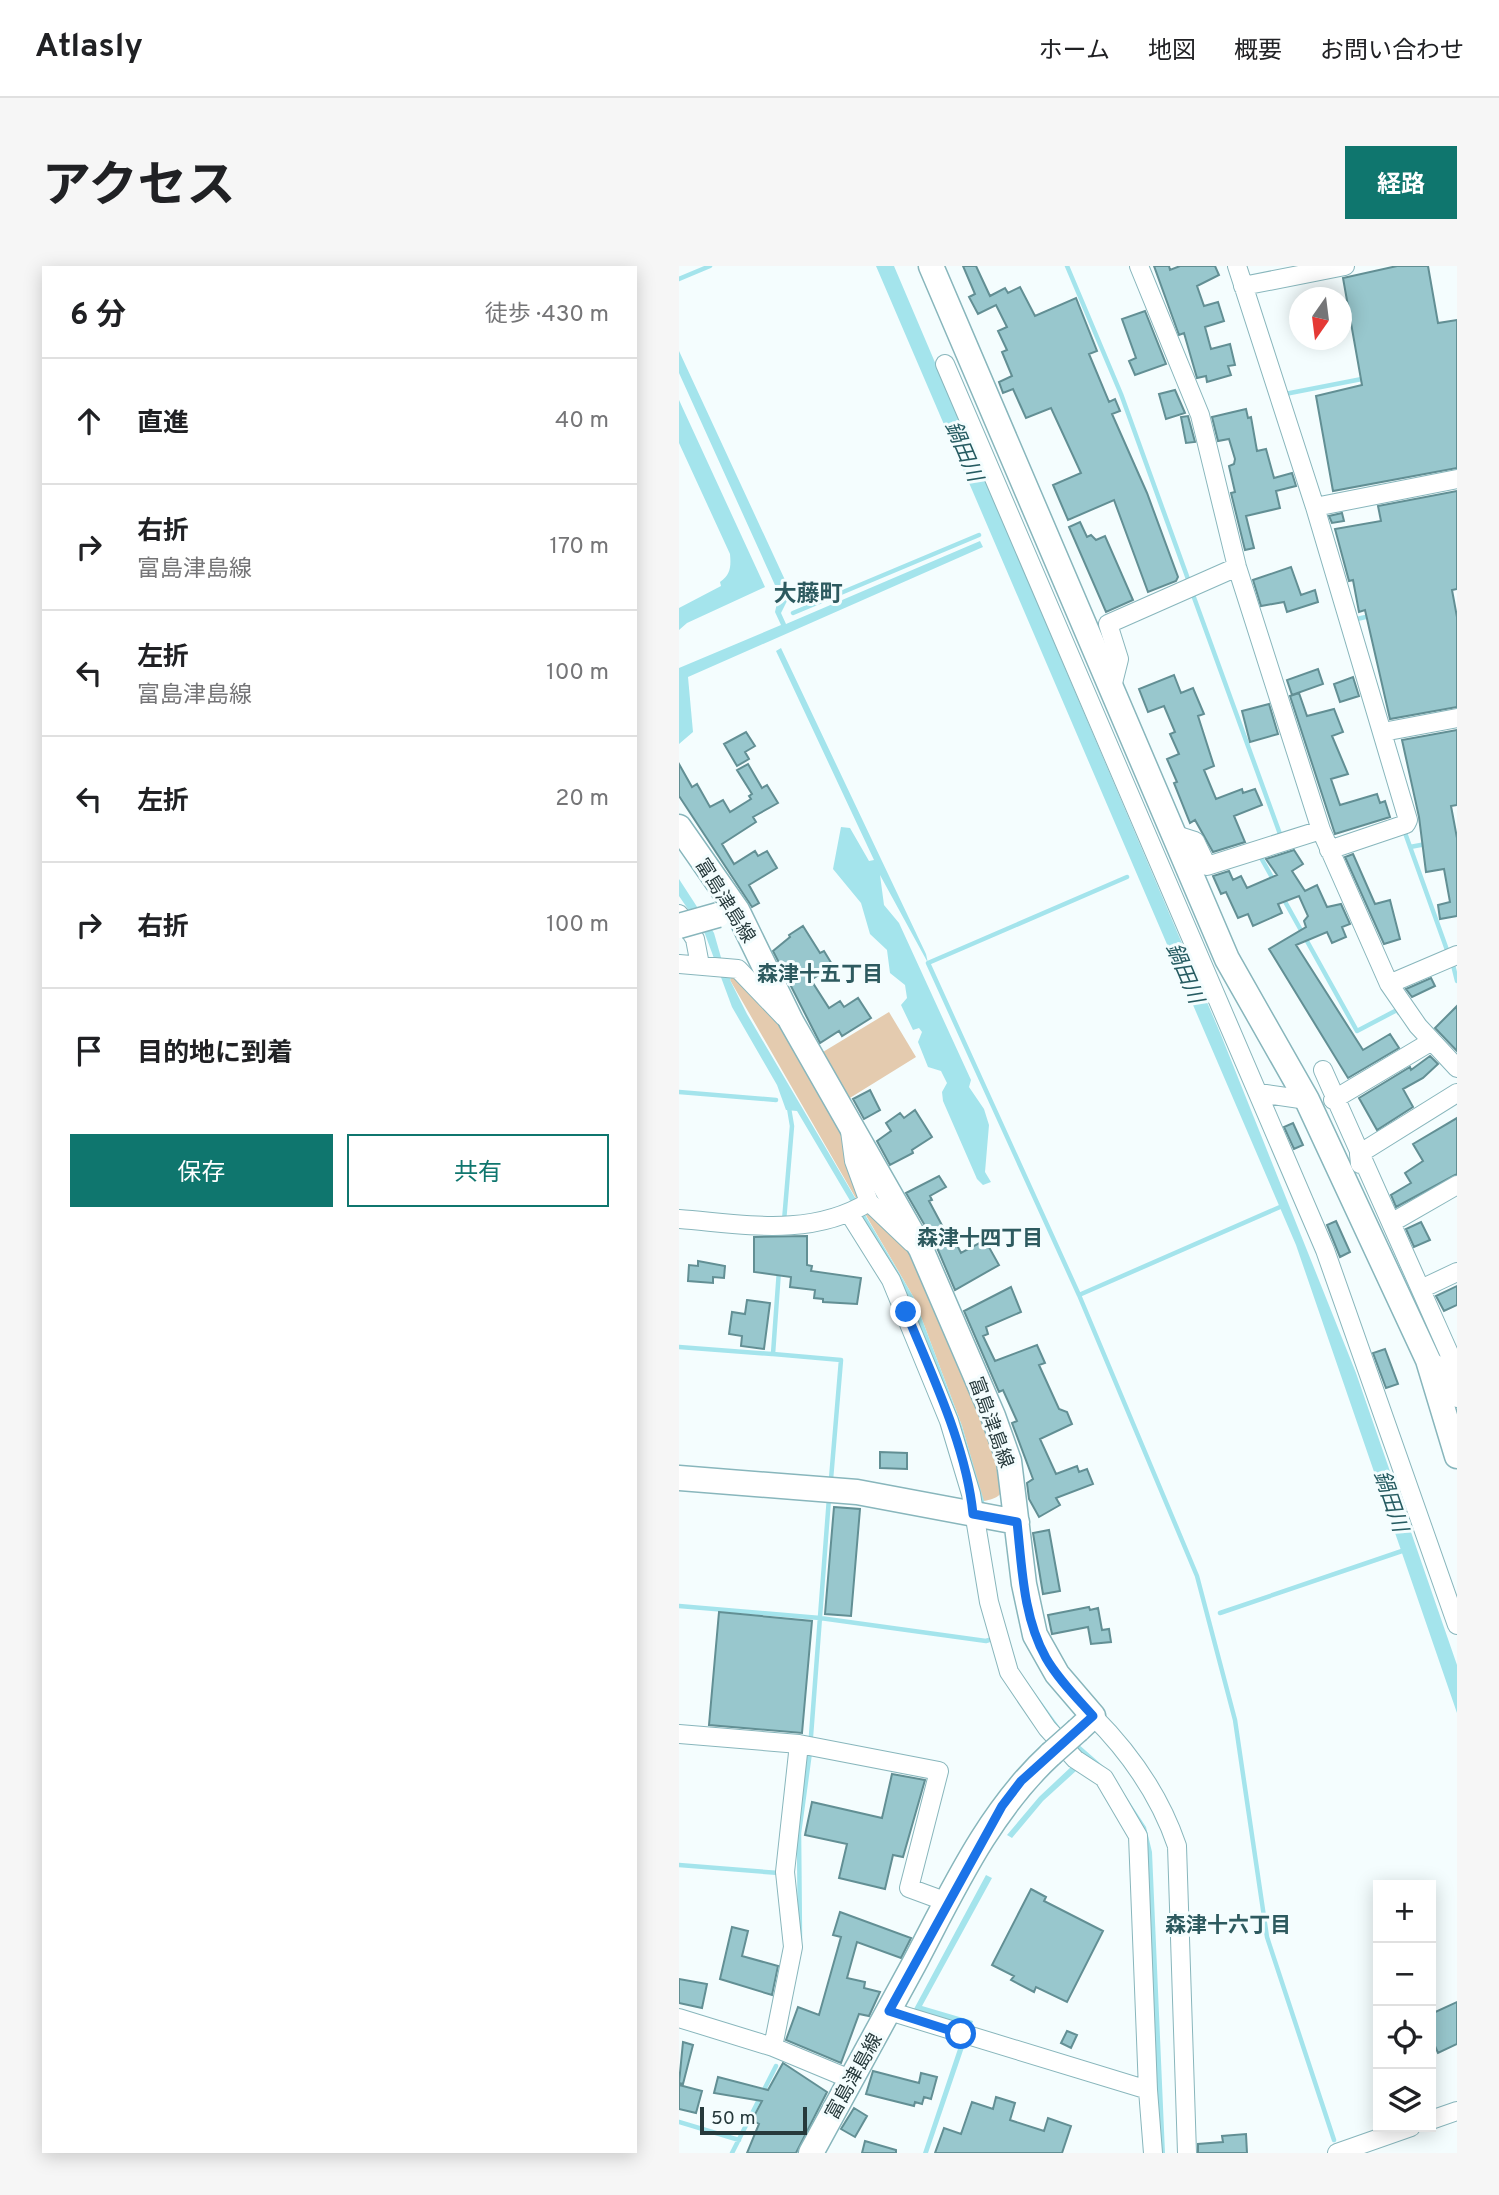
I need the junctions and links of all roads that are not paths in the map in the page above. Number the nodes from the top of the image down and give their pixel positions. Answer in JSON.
{"nodes":[{"id":1,"x":931,"y":266,"type":"edge"},
{"id":2,"x":1139,"y":266,"type":"edge"},
{"id":3,"x":1237,"y":266,"type":"edge"},
{"id":4,"x":1345,"y":266,"type":"edge"},
{"id":5,"x":1243,"y":286,"type":"junction"},
{"id":6,"x":945,"y":364,"type":"dead end"},
{"id":7,"x":1457,"y":480,"type":"edge"},
{"id":8,"x":1315,"y":507,"type":"junction"},
{"id":9,"x":1237,"y":566,"type":"junction"},
{"id":10,"x":1111,"y":691,"type":"junction"},
{"id":11,"x":1457,"y":718,"type":"edge"},
{"id":12,"x":1383,"y":732,"type":"junction"},
{"id":13,"x":679,"y":827,"type":"edge"},
{"id":14,"x":1321,"y":830,"type":"junction"},
{"id":15,"x":1173,"y":834,"type":"junction"},
{"id":16,"x":1329,"y":850,"type":"junction"},
{"id":17,"x":728,"y":913,"type":"junction"},
{"id":18,"x":679,"y":914,"type":"edge"},
{"id":19,"x":679,"y":926,"type":"edge"},
{"id":20,"x":1457,"y":955,"type":"edge"},
{"id":21,"x":679,"y":964,"type":"edge"},
{"id":22,"x":715,"y":967,"type":"junction"},
{"id":23,"x":1389,"y":984,"type":"junction"},
{"id":24,"x":791,"y":1021,"type":"junction"},
{"id":25,"x":1431,"y":1041,"type":"junction"},
{"id":26,"x":1457,"y":1068,"type":"edge"},
{"id":27,"x":1322,"y":1070,"type":"dead end"},
{"id":28,"x":1258,"y":1093,"type":"junction"},
{"id":29,"x":1457,"y":1093,"type":"edge"},
{"id":30,"x":1307,"y":1100,"type":"junction"},
{"id":31,"x":1333,"y":1100,"type":"junction"},
{"id":32,"x":850,"y":1124,"type":"junction"},
{"id":33,"x":1359,"y":1154,"type":"junction"},
{"id":34,"x":1457,"y":1185,"type":"edge"},
{"id":35,"x":858,"y":1208,"type":"junction"},
{"id":36,"x":679,"y":1219,"type":"edge"},
{"id":37,"x":1380,"y":1229,"type":"junction"},
{"id":38,"x":921,"y":1249,"type":"junction"},
{"id":39,"x":1457,"y":1272,"type":"edge"},
{"id":40,"x":1421,"y":1289,"type":"junction"},
{"id":41,"x":1445,"y":1354,"type":"edge"},
{"id":42,"x":1457,"y":1371,"type":"edge"},
{"id":43,"x":1457,"y":1398,"type":"edge"},
{"id":44,"x":1457,"y":1456,"type":"edge"},
{"id":45,"x":679,"y":1478,"type":"edge"},
{"id":46,"x":980,"y":1515,"type":"junction"},
{"id":47,"x":1017,"y":1522,"type":"junction"},
{"id":48,"x":1457,"y":1625,"type":"edge"},
{"id":49,"x":1086,"y":1723,"type":"junction"},
{"id":50,"x":679,"y":1734,"type":"edge"},
{"id":51,"x":799,"y":1744,"type":"junction"},
{"id":52,"x":947,"y":1902,"type":"junction"},
{"id":53,"x":889,"y":2011,"type":"junction"},
{"id":54,"x":679,"y":2018,"type":"edge"},
{"id":55,"x":773,"y":2048,"type":"junction"},
{"id":56,"x":851,"y":2079,"type":"junction"},
{"id":57,"x":1148,"y":2090,"type":"junction"},
{"id":58,"x":1457,"y":2111,"type":"edge"},
{"id":59,"x":1436,"y":2118,"type":"edge"},
{"id":60,"x":1397,"y":2132,"type":"edge"},
{"id":61,"x":811,"y":2153,"type":"edge"},
{"id":62,"x":1153,"y":2153,"type":"edge"},
{"id":63,"x":1187,"y":2153,"type":"edge"},
{"id":64,"x":1337,"y":2153,"type":"edge"}],
"edges":[{"from":1,"to":10,"type":"street"},
{"from":2,"to":9,"type":"street"},
{"from":3,"to":5,"type":"street"},
{"from":4,"to":5,"type":"street"},
{"from":5,"to":8,"type":"street"},
{"from":6,"to":28,"type":"street"},
{"from":7,"to":8,"type":"street"},
{"from":8,"to":12,"type":"street"},
{"from":9,"to":10,"type":"street"},
{"from":9,"to":14,"type":"street"},
{"from":10,"to":15,"type":"street"},
{"from":11,"to":12,"type":"street"},
{"from":12,"to":16,"type":"street"},
{"from":13,"to":17,"type":"street","name":"富島津島線"},
{"from":14,"to":15,"type":"street"},
{"from":14,"to":16,"type":"street"},
{"from":15,"to":30,"type":"street"},
{"from":16,"to":23,"type":"street"},
{"from":17,"to":19,"type":"street","bridge":true},
{"from":17,"to":24,"type":"street","name":"富島津島線"},
{"from":18,"to":22,"type":"street"},
{"from":20,"to":23,"type":"street"},
{"from":21,"to":22,"type":"street"},
{"from":22,"to":24,"type":"street"},
{"from":23,"to":25,"type":"street"},
{"from":24,"to":32,"type":"street","name":"富島津島線"},
{"from":25,"to":26,"type":"street"},
{"from":25,"to":31,"type":"street"},
{"from":27,"to":31,"type":"street"},
{"from":28,"to":30,"type":"street"},
{"from":28,"to":48,"type":"street"},
{"from":29,"to":33,"type":"street"},
{"from":30,"to":37,"type":"street"},
{"from":31,"to":33,"type":"street"},
{"from":32,"to":35,"type":"street"},
{"from":32,"to":38,"type":"street","name":"富島津島線"},
{"from":33,"to":37,"type":"street"},
{"from":34,"to":37,"type":"street"},
{"from":35,"to":36,"type":"street"},
{"from":35,"to":38,"type":"street"},
{"from":35,"to":46,"type":"street"},
{"from":37,"to":40,"type":"street"},
{"from":37,"to":41,"type":"street"},
{"from":38,"to":47,"type":"street","name":"富島津島線"},
{"from":39,"to":40,"type":"street"},
{"from":40,"to":41,"type":"street"},
{"from":41,"to":42,"type":"street"},
{"from":41,"to":43,"type":"street"},
{"from":41,"to":44,"type":"street"},
{"from":45,"to":46,"type":"street"},
{"from":46,"to":47,"type":"street"},
{"from":46,"to":57,"type":"street"},
{"from":47,"to":49,"type":"street","name":"富島津島線"},
{"from":49,"to":52,"type":"street","name":"富島津島線","bridge":true},
{"from":49,"to":63,"type":"street"},
{"from":50,"to":51,"type":"street"},
{"from":51,"to":52,"type":"street"},
{"from":51,"to":55,"type":"street"},
{"from":52,"to":53,"type":"street","name":"富島津島線"},
{"from":53,"to":56,"type":"street","name":"富島津島線"},
{"from":53,"to":57,"type":"street"},
{"from":54,"to":55,"type":"street"},
{"from":55,"to":56,"type":"street"},
{"from":56,"to":61,"type":"street","name":"富島津島線"},
{"from":57,"to":62,"type":"street"},
{"from":58,"to":59,"type":"street"},
{"from":60,"to":64,"type":"street"}]}
